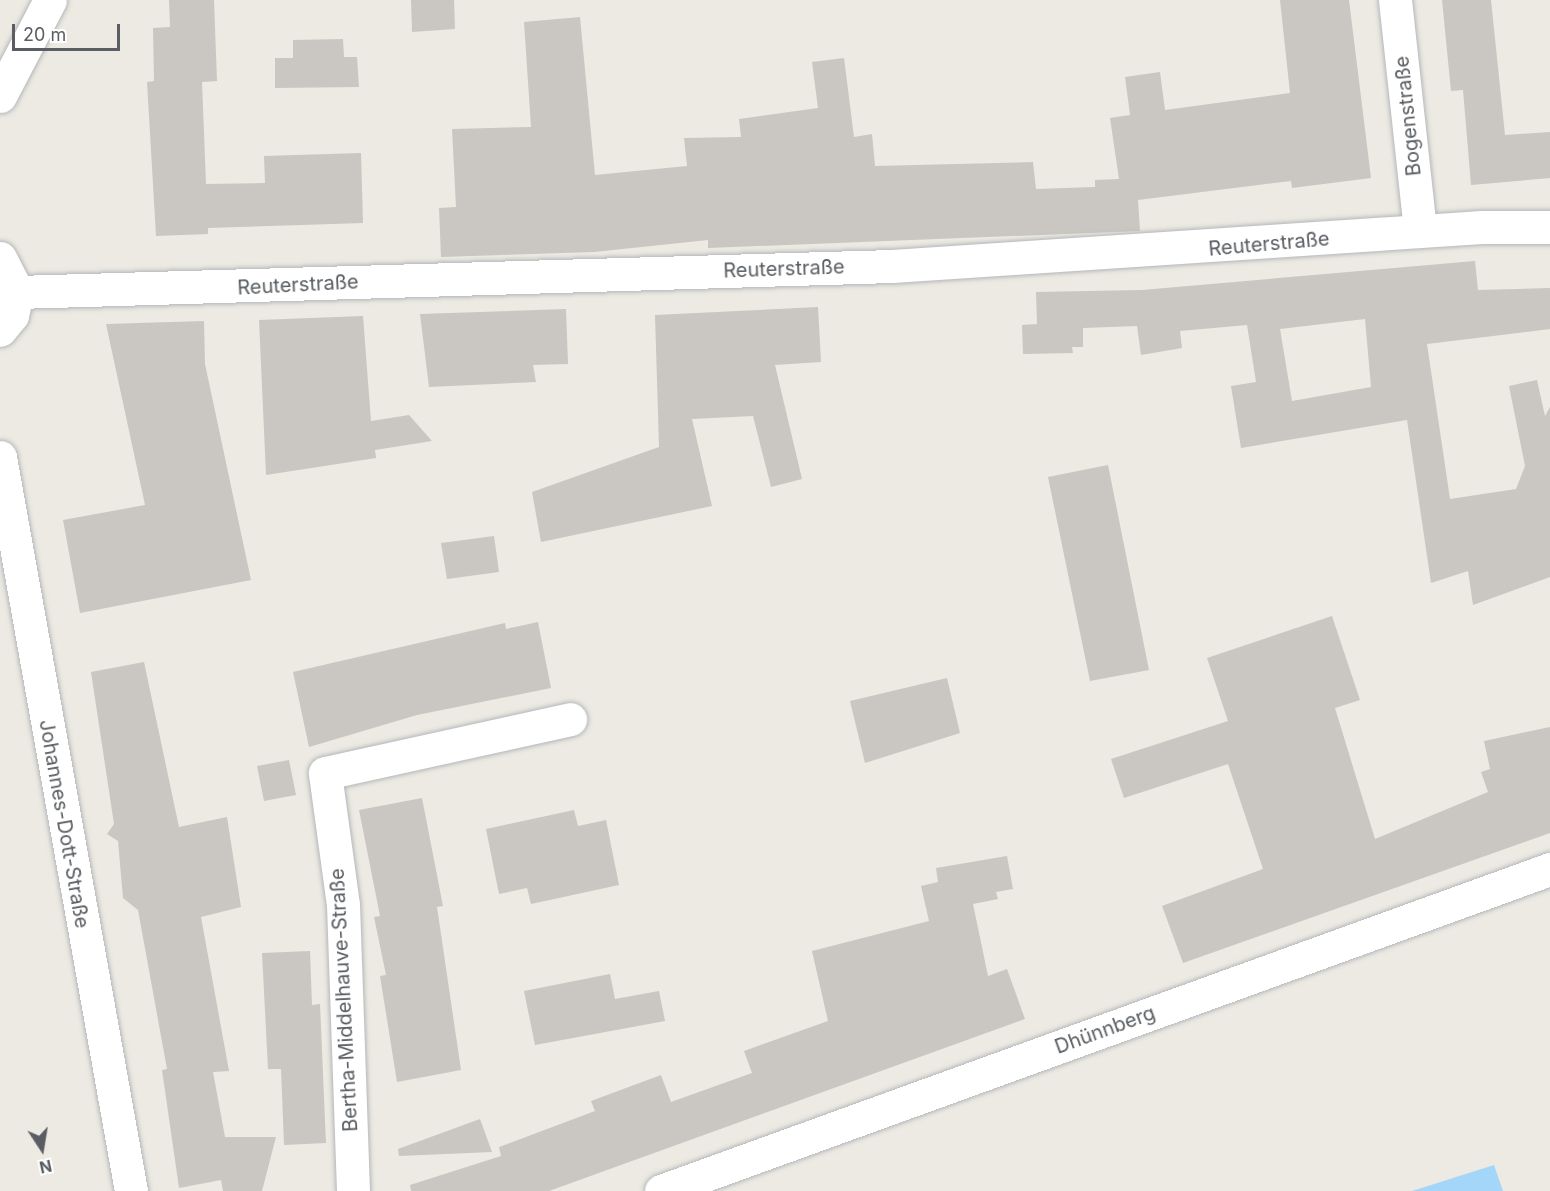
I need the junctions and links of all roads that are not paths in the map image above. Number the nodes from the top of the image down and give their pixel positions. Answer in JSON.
{"nodes":[{"id":1,"x":50,"y":0,"type":"edge"},
{"id":2,"x":1395,"y":0,"type":"edge"},
{"id":3,"x":0,"y":96,"type":"edge"},
{"id":4,"x":1550,"y":227,"type":"edge"},
{"id":5,"x":1420,"y":231,"type":"junction"},
{"id":6,"x":0,"y":258,"type":"edge"},
{"id":7,"x":17,"y":292,"type":"junction"},
{"id":8,"x":0,"y":330,"type":"edge"},
{"id":9,"x":0,"y":457,"type":"edge"},
{"id":10,"x":570,"y":719,"type":"dead end"},
{"id":11,"x":1550,"y":870,"type":"edge"},
{"id":12,"x":131,"y":1191,"type":"edge"},
{"id":13,"x":353,"y":1191,"type":"edge"},
{"id":14,"x":661,"y":1191,"type":"edge"}],
"edges":[{"from":1,"to":3,"type":"street"},
{"from":2,"to":5,"type":"street","name":"Bogenstraße"},
{"from":4,"to":5,"type":"street","name":"Reuterstraße"},
{"from":5,"to":7,"type":"street","name":"Reuterstraße"},
{"from":6,"to":7,"type":"street"},
{"from":7,"to":8,"type":"street"},
{"from":9,"to":12,"type":"street","name":"Johannes-Dott-Straße"},
{"from":10,"to":13,"type":"street","name":"Bertha-Middelhauve-Straße"},
{"from":11,"to":14,"type":"street","name":"Dhünnberg"}]}
